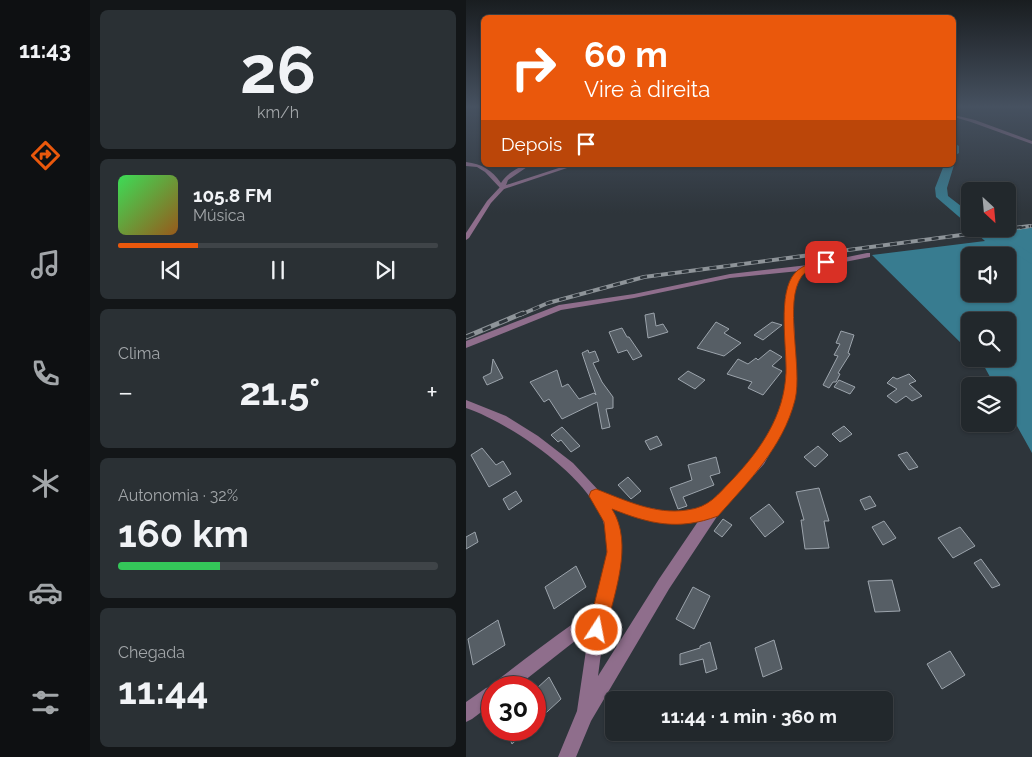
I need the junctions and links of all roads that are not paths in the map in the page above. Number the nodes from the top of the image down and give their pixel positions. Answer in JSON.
{"nodes":[{"id":1,"x":466,"y":164,"type":"edge"},
{"id":2,"x":481,"y":167,"type":"edge"},
{"id":3,"x":481,"y":167,"type":"edge"},
{"id":4,"x":524,"y":167,"type":"edge"},
{"id":5,"x":567,"y":167,"type":"edge"},
{"id":6,"x":502,"y":188,"type":"junction"},
{"id":7,"x":466,"y":238,"type":"edge"},
{"id":8,"x":867,"y":255,"type":"dead end"},
{"id":9,"x":812,"y":266,"type":"junction"},
{"id":10,"x":466,"y":345,"type":"edge"},
{"id":11,"x":466,"y":404,"type":"edge"},
{"id":12,"x":596,"y":496,"type":"junction"},
{"id":13,"x":712,"y":511,"type":"junction"},
{"id":14,"x":600,"y":612,"type":"junction"},
{"id":15,"x":517,"y":676,"type":"edge"},
{"id":16,"x":481,"y":702,"type":"edge"},
{"id":17,"x":466,"y":713,"type":"edge"},
{"id":18,"x":584,"y":715,"type":"junction"},
{"id":19,"x":567,"y":757,"type":"edge"}],
"edges":[{"from":1,"to":3,"type":"street"},
{"from":2,"to":6,"type":"street"},
{"from":4,"to":6,"type":"street"},
{"from":5,"to":6,"type":"street"},
{"from":6,"to":7,"type":"street"},
{"from":8,"to":9,"type":"street"},
{"from":9,"to":10,"type":"street"},
{"from":9,"to":13,"type":"street"},
{"from":11,"to":12,"type":"street"},
{"from":12,"to":13,"type":"street"},
{"from":12,"to":14,"type":"street"},
{"from":13,"to":18,"type":"street"},
{"from":14,"to":15,"type":"street"},
{"from":14,"to":18,"type":"street"},
{"from":16,"to":17,"type":"street"},
{"from":18,"to":19,"type":"street"}]}
